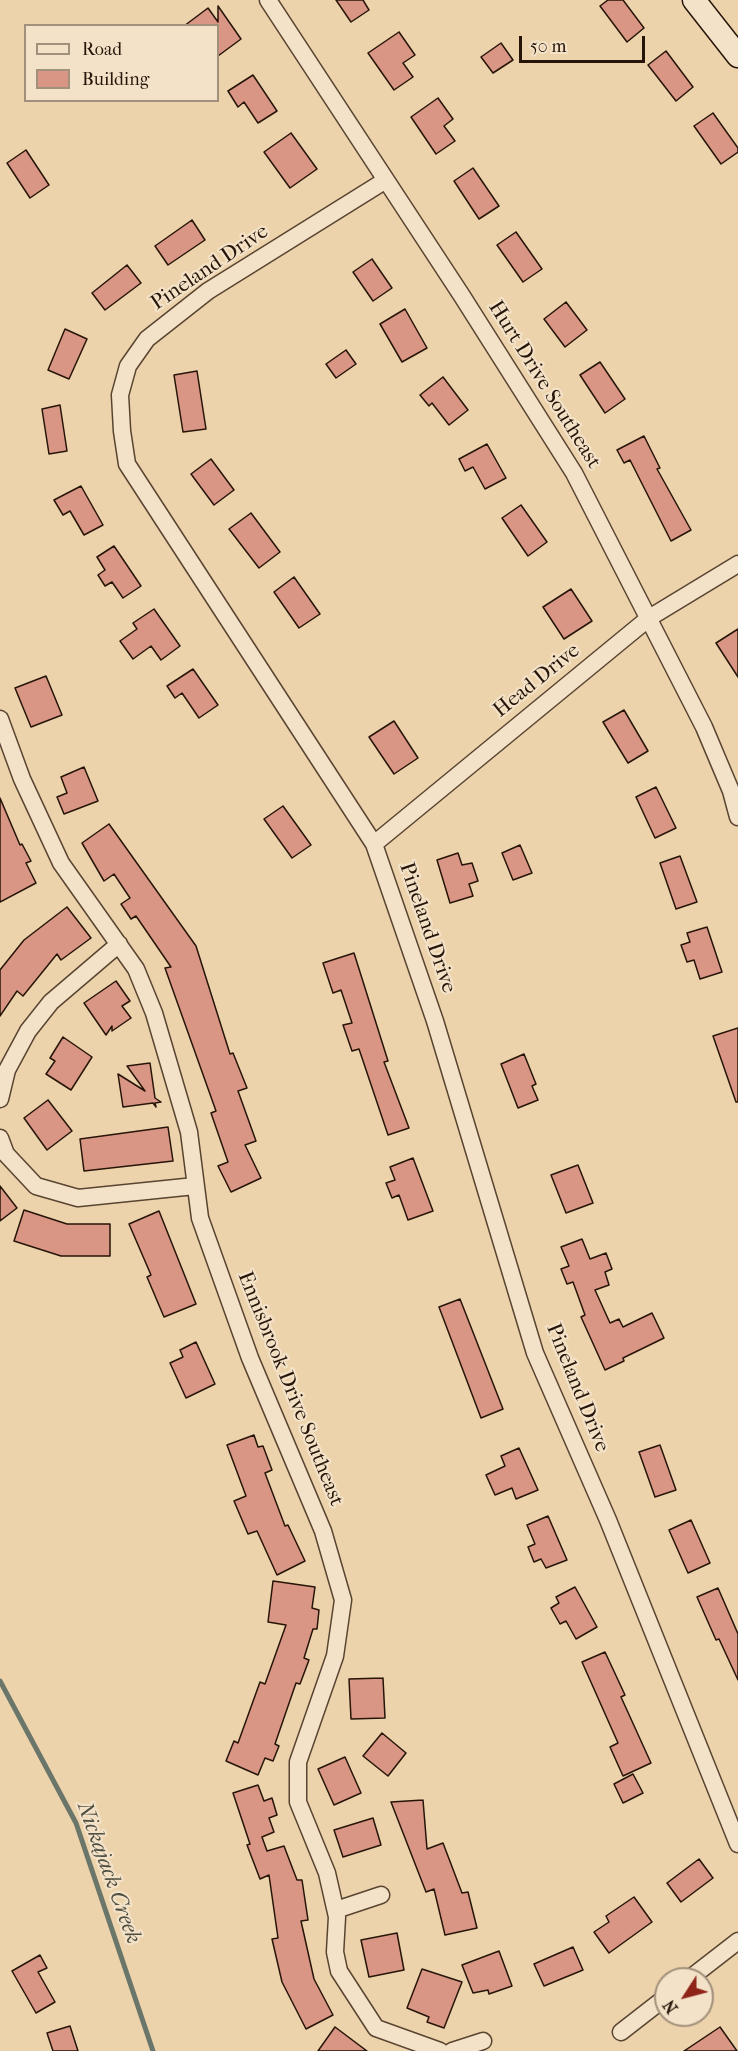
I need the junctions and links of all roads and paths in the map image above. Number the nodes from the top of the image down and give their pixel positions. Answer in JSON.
{"nodes":[{"id":1,"x":268,"y":0,"type":"edge"},
{"id":2,"x":693,"y":0,"type":"edge"},
{"id":3,"x":738,"y":56,"type":"edge"},
{"id":4,"x":386,"y":180,"type":"junction"},
{"id":5,"x":738,"y":564,"type":"edge"},
{"id":6,"x":649,"y":618,"type":"junction"},
{"id":7,"x":0,"y":719,"type":"edge"},
{"id":8,"x":738,"y":817,"type":"edge"},
{"id":9,"x":374,"y":844,"type":"junction"},
{"id":10,"x":119,"y":944,"type":"junction"},
{"id":11,"x":0,"y":1099,"type":"edge"},
{"id":12,"x":0,"y":1137,"type":"edge"},
{"id":13,"x":195,"y":1186,"type":"junction"},
{"id":14,"x":738,"y":1844,"type":"edge"},
{"id":15,"x":381,"y":1895,"type":"dead end"},
{"id":16,"x":336,"y":1910,"type":"junction"},
{"id":17,"x":738,"y":1941,"type":"edge"},
{"id":18,"x":704,"y":1967,"type":"edge"},
{"id":19,"x":654,"y":2006,"type":"edge"},
{"id":20,"x":621,"y":2032,"type":"dead end"},
{"id":21,"x":483,"y":2041,"type":"dead end"},
{"id":22,"x":440,"y":2051,"type":"edge"},
{"id":23,"x":452,"y":2051,"type":"edge"}],
"edges":[{"from":1,"to":4,"type":"street","name":"Hurt Drive Southeast"},
{"from":2,"to":3,"type":"street"},
{"from":4,"to":6,"type":"street","name":"Hurt Drive Southeast"},
{"from":4,"to":9,"type":"street","name":"Pineland Drive"},
{"from":5,"to":6,"type":"street","name":"Head Drive"},
{"from":6,"to":8,"type":"street","name":"Hurt Drive Southeast"},
{"from":6,"to":9,"type":"street","name":"Head Drive"},
{"from":7,"to":10,"type":"street","name":"Ennisbrook Drive Southeast"},
{"from":9,"to":14,"type":"street","name":"Pineland Drive"},
{"from":10,"to":11,"type":"street"},
{"from":10,"to":13,"type":"street","name":"Ennisbrook Drive Southeast"},
{"from":12,"to":13,"type":"street"},
{"from":13,"to":16,"type":"street","name":"Ennisbrook Drive Southeast"},
{"from":15,"to":16,"type":"street"},
{"from":16,"to":22,"type":"street","name":"Ennisbrook Drive Southeast"},
{"from":17,"to":18,"type":"street"},
{"from":19,"to":20,"type":"street"},
{"from":21,"to":23,"type":"street"}]}
